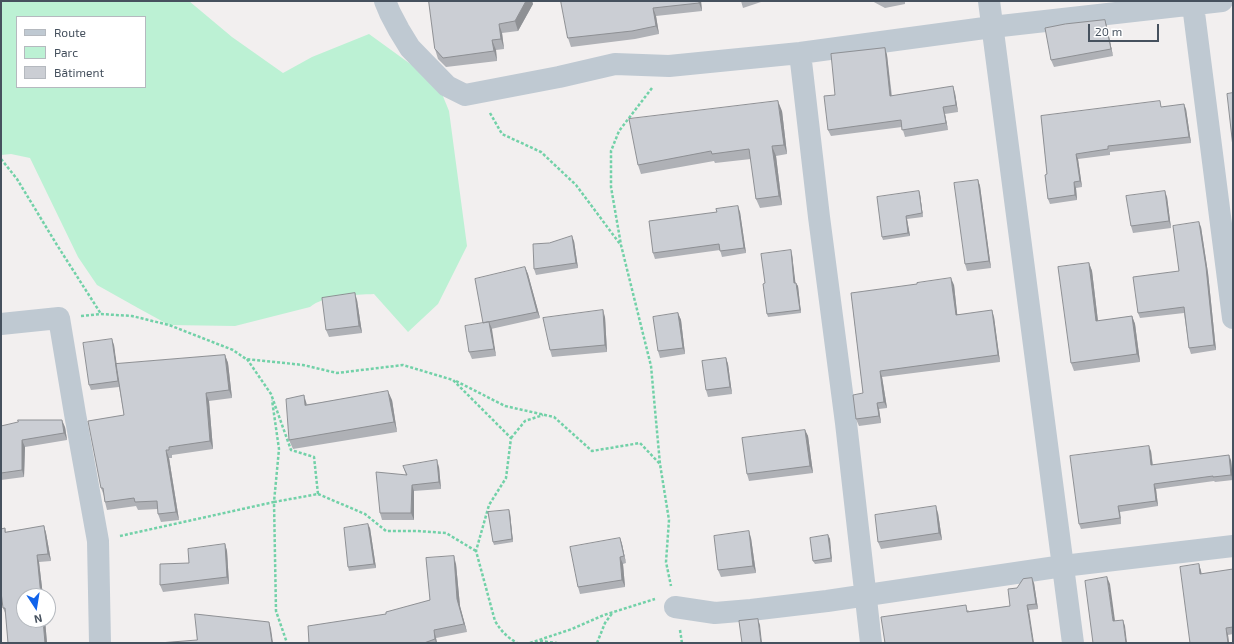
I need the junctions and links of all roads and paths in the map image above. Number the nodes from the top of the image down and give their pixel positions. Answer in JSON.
{"nodes":[{"id":1,"x":385,"y":1,"type":"edge"},
{"id":2,"x":989,"y":1,"type":"edge"},
{"id":3,"x":1098,"y":1,"type":"edge"},
{"id":4,"x":1222,"y":1,"type":"edge"},
{"id":5,"x":1193,"y":5,"type":"junction"},
{"id":6,"x":1139,"y":11,"type":"junction"},
{"id":7,"x":992,"y":27,"type":"junction"},
{"id":8,"x":800,"y":53,"type":"junction"},
{"id":9,"x":669,"y":66,"type":"junction"},
{"id":10,"x":502,"y":134,"type":"dead end"},
{"id":11,"x":1,"y":159,"type":"edge"},
{"id":12,"x":621,"y":245,"type":"junction"},
{"id":13,"x":101,"y":314,"type":"junction"},
{"id":14,"x":59,"y":318,"type":"junction"},
{"id":15,"x":1233,"y":318,"type":"edge"},
{"id":16,"x":1,"y":324,"type":"edge"},
{"id":17,"x":246,"y":359,"type":"junction"},
{"id":18,"x":453,"y":380,"type":"junction"},
{"id":19,"x":271,"y":394,"type":"junction"},
{"id":20,"x":545,"y":415,"type":"junction"},
{"id":21,"x":511,"y":438,"type":"junction"},
{"id":22,"x":660,"y":464,"type":"junction"},
{"id":23,"x":318,"y":494,"type":"junction"},
{"id":24,"x":274,"y":502,"type":"junction"},
{"id":25,"x":98,"y":541,"type":"junction"},
{"id":26,"x":1233,"y":546,"type":"edge"},
{"id":27,"x":476,"y":551,"type":"junction"},
{"id":28,"x":1063,"y":566,"type":"junction"},
{"id":29,"x":865,"y":595,"type":"junction"},
{"id":30,"x":675,"y":607,"type":"junction"},
{"id":31,"x":613,"y":612,"type":"junction"},
{"id":32,"x":538,"y":640,"type":"junction"},
{"id":33,"x":100,"y":643,"type":"edge"},
{"id":34,"x":287,"y":643,"type":"edge"},
{"id":35,"x":517,"y":643,"type":"edge"},
{"id":36,"x":530,"y":643,"type":"edge"},
{"id":37,"x":557,"y":643,"type":"edge"},
{"id":38,"x":597,"y":643,"type":"edge"},
{"id":39,"x":871,"y":643,"type":"edge"},
{"id":40,"x":1073,"y":643,"type":"edge"}],
"edges":[{"from":1,"to":9,"type":"street"},
{"from":2,"to":7,"type":"street"},
{"from":3,"to":6,"type":"street"},
{"from":4,"to":5,"type":"street"},
{"from":5,"to":6,"type":"street"},
{"from":5,"to":15,"type":"street"},
{"from":6,"to":7,"type":"street"},
{"from":7,"to":8,"type":"street"},
{"from":7,"to":28,"type":"street"},
{"from":8,"to":9,"type":"street"},
{"from":8,"to":29,"type":"street"},
{"from":9,"to":12,"type":"path"},
{"from":10,"to":12,"type":"path"},
{"from":11,"to":13,"type":"path"},
{"from":12,"to":22,"type":"path"},
{"from":13,"to":14,"type":"path"},
{"from":13,"to":17,"type":"path"},
{"from":14,"to":16,"type":"street"},
{"from":14,"to":25,"type":"street"},
{"from":17,"to":18,"type":"path"},
{"from":17,"to":19,"type":"path"},
{"from":18,"to":20,"type":"path"},
{"from":18,"to":21,"type":"path"},
{"from":19,"to":23,"type":"path"},
{"from":19,"to":24,"type":"path"},
{"from":20,"to":21,"type":"path"},
{"from":20,"to":22,"type":"path"},
{"from":21,"to":27,"type":"path"},
{"from":22,"to":30,"type":"path"},
{"from":23,"to":24,"type":"path"},
{"from":23,"to":27,"type":"path"},
{"from":24,"to":25,"type":"path"},
{"from":24,"to":34,"type":"path"},
{"from":25,"to":33,"type":"street"},
{"from":26,"to":28,"type":"street"},
{"from":27,"to":35,"type":"path"},
{"from":28,"to":29,"type":"street"},
{"from":28,"to":40,"type":"street"},
{"from":29,"to":30,"type":"street"},
{"from":29,"to":39,"type":"street"},
{"from":30,"to":31,"type":"path"},
{"from":31,"to":32,"type":"path"},
{"from":31,"to":38,"type":"path"},
{"from":32,"to":36,"type":"path"},
{"from":32,"to":37,"type":"path"}]}
